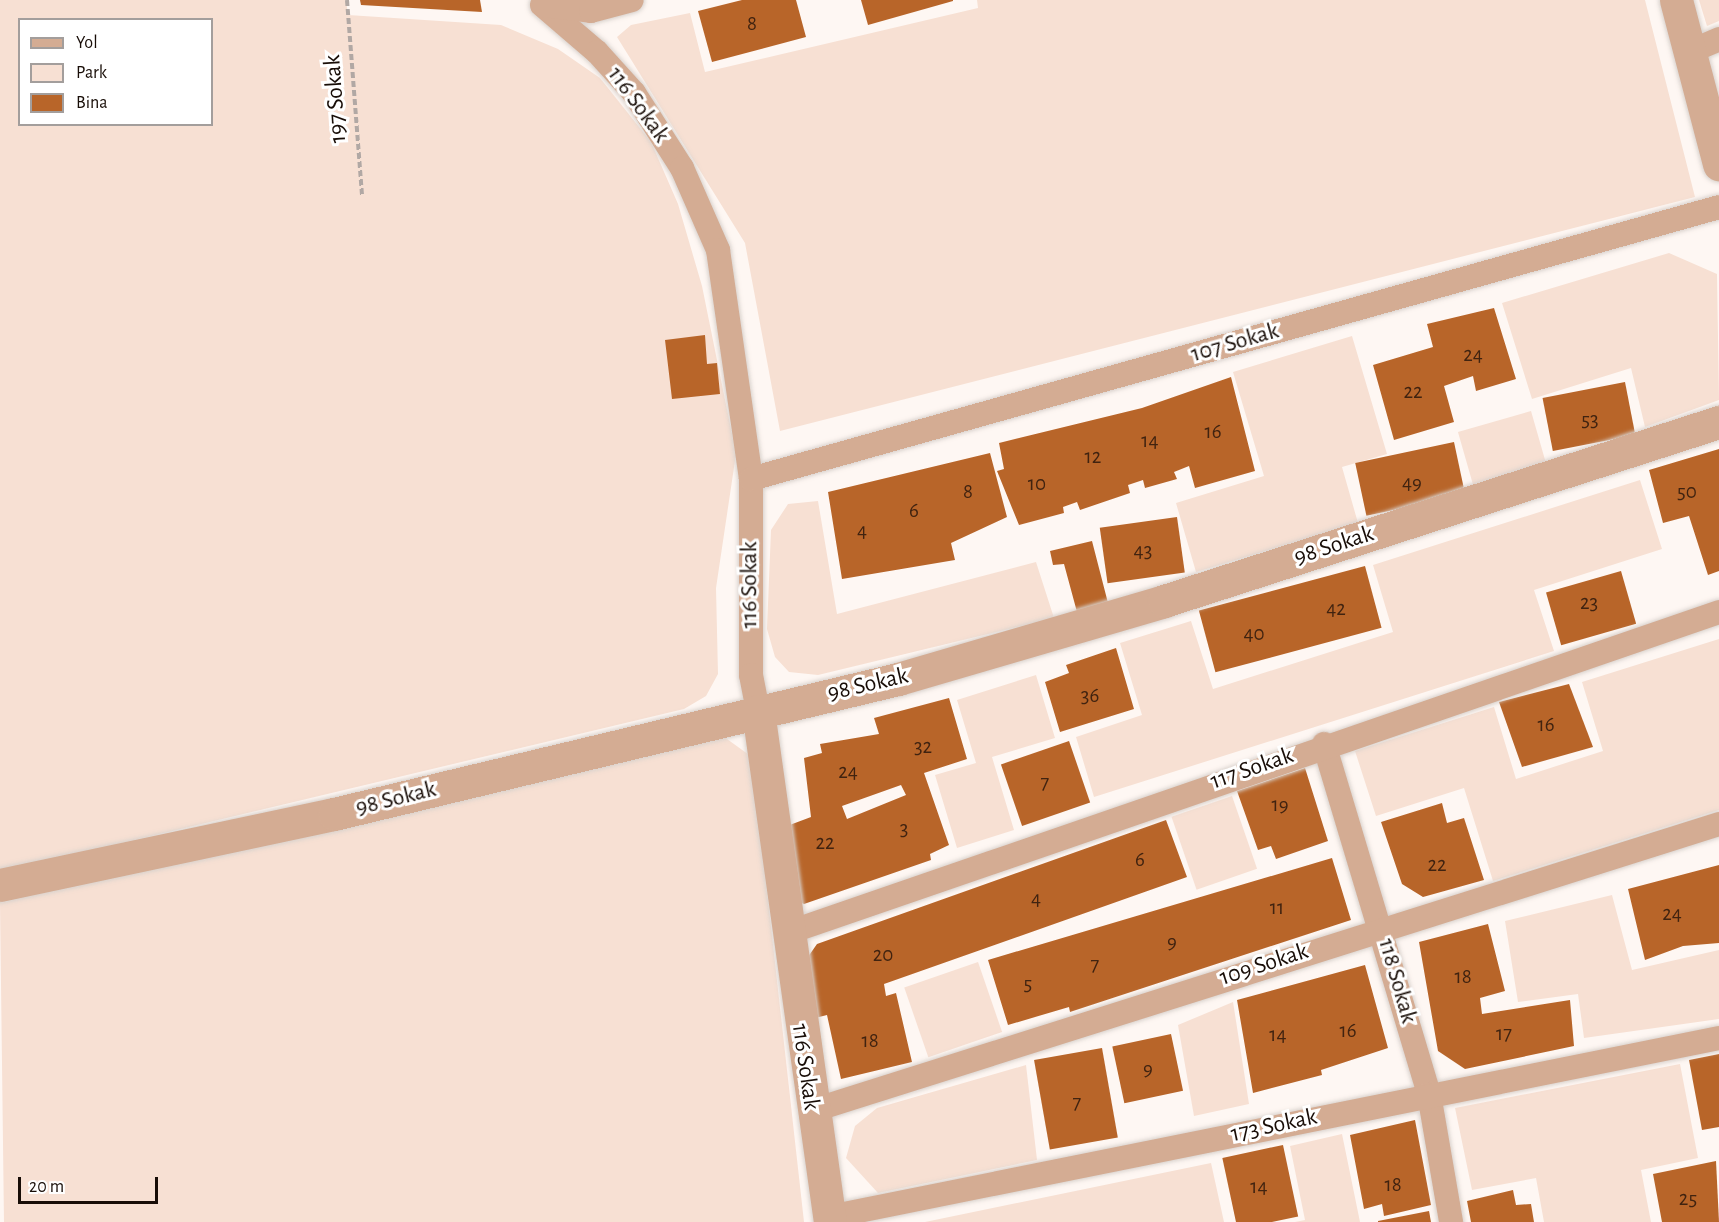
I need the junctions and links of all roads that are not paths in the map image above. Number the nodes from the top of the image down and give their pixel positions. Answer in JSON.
{"nodes":[{"id":1,"x":632,"y":0,"type":"edge"},
{"id":2,"x":1676,"y":0,"type":"edge"},
{"id":3,"x":538,"y":2,"type":"edge"},
{"id":4,"x":1719,"y":39,"type":"edge"},
{"id":5,"x":1689,"y":52,"type":"junction"},
{"id":6,"x":1719,"y":164,"type":"edge"},
{"id":7,"x":1719,"y":207,"type":"edge"},
{"id":8,"x":1719,"y":422,"type":"edge"},
{"id":9,"x":751,"y":479,"type":"junction"},
{"id":10,"x":1719,"y":612,"type":"edge"},
{"id":11,"x":758,"y":711,"type":"junction"},
{"id":12,"x":1324,"y":744,"type":"junction"},
{"id":13,"x":1719,"y":824,"type":"edge"},
{"id":14,"x":0,"y":885,"type":"edge"},
{"id":15,"x":1381,"y":927,"type":"junction"},
{"id":16,"x":787,"y":933,"type":"junction"},
{"id":17,"x":1719,"y":1038,"type":"edge"},
{"id":18,"x":1429,"y":1094,"type":"junction"},
{"id":19,"x":811,"y":1111,"type":"junction"},
{"id":20,"x":829,"y":1220,"type":"edge"},
{"id":21,"x":1451,"y":1222,"type":"edge"}],
"edges":[{"from":1,"to":3,"type":"lane"},
{"from":2,"to":5,"type":"street"},
{"from":3,"to":9,"type":"lane","name":"116 Sokak"},
{"from":4,"to":5,"type":"lane"},
{"from":5,"to":6,"type":"street"},
{"from":7,"to":9,"type":"lane","name":"107 Sokak"},
{"from":8,"to":11,"type":"street","name":"98 Sokak"},
{"from":9,"to":11,"type":"lane","name":"116 Sokak"},
{"from":10,"to":12,"type":"lane","name":"117 Sokak"},
{"from":11,"to":14,"type":"street","name":"98 Sokak"},
{"from":11,"to":16,"type":"street","name":"116 Sokak"},
{"from":12,"to":15,"type":"lane","name":"118 Sokak"},
{"from":12,"to":16,"type":"lane","name":"117 Sokak"},
{"from":13,"to":15,"type":"lane","name":"109 Sokak"},
{"from":15,"to":18,"type":"lane","name":"118 Sokak"},
{"from":15,"to":19,"type":"lane","name":"109 Sokak"},
{"from":16,"to":19,"type":"street","name":"116 Sokak"},
{"from":17,"to":18,"type":"lane","name":"173 Sokak"},
{"from":18,"to":20,"type":"lane","name":"173 Sokak"},
{"from":18,"to":21,"type":"lane","name":"118 Sokak"},
{"from":19,"to":20,"type":"street","name":"116 Sokak"}]}
